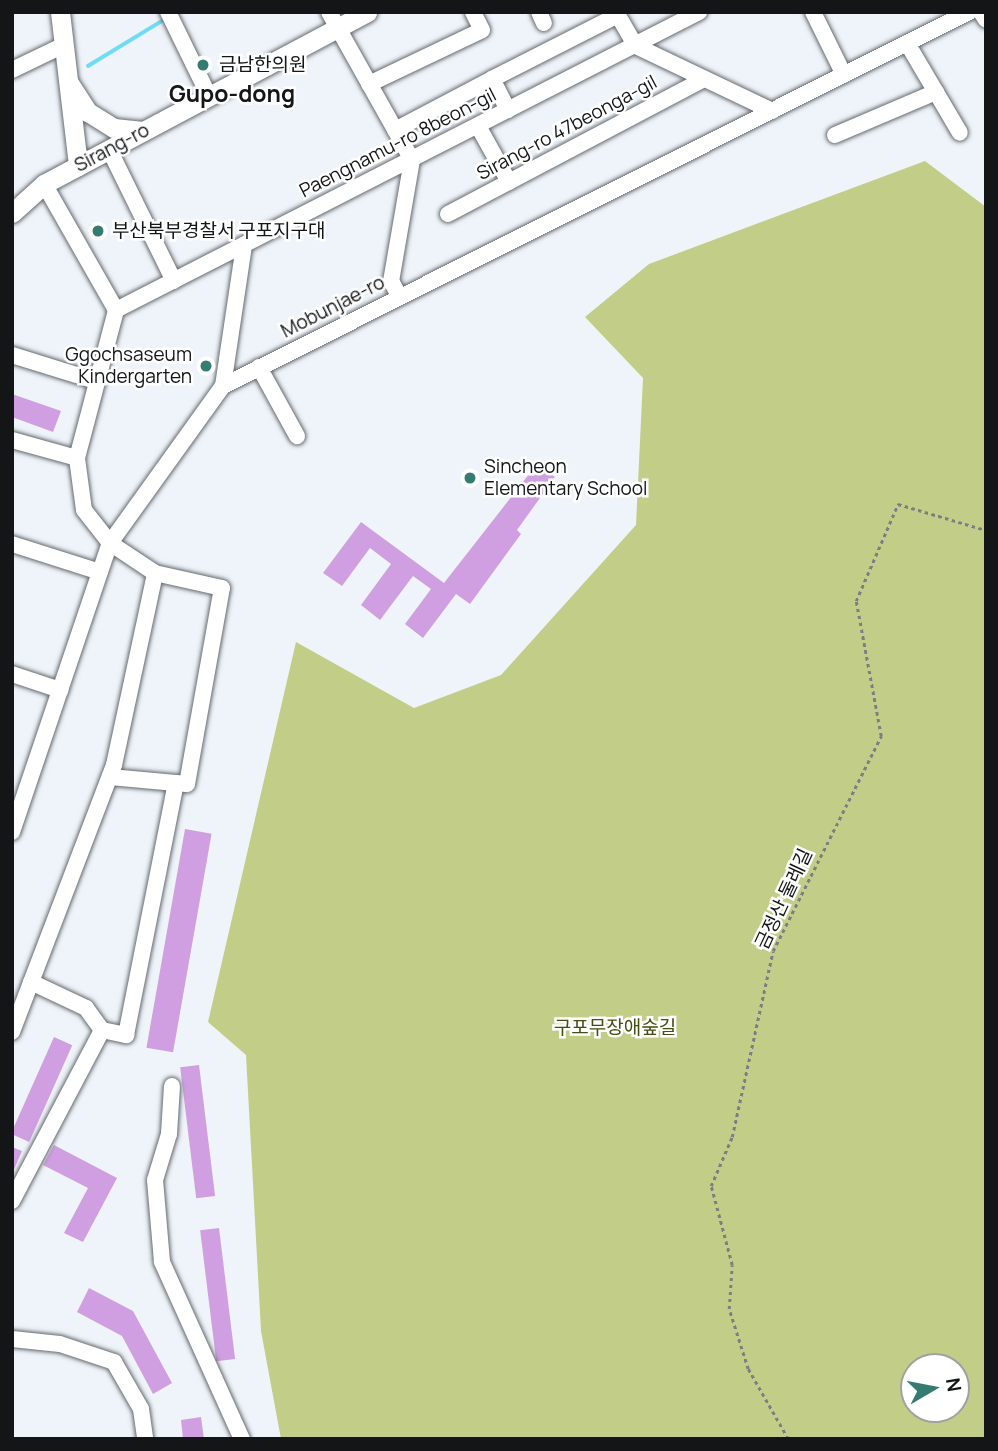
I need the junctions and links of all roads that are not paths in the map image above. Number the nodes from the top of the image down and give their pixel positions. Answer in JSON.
{"nodes":[{"id":1,"x":60,"y":12,"type":"edge"},
{"id":2,"x":368,"y":12,"type":"edge"},
{"id":3,"x":473,"y":12,"type":"edge"},
{"id":4,"x":699,"y":12,"type":"edge"},
{"id":5,"x":813,"y":12,"type":"edge"},
{"id":6,"x":969,"y":12,"type":"edge"},
{"id":7,"x":981,"y":12,"type":"edge"},
{"id":8,"x":617,"y":14,"type":"edge"},
{"id":9,"x":169,"y":19,"type":"edge"},
{"id":10,"x":333,"y":20,"type":"edge"},
{"id":11,"x":986,"y":20,"type":"edge"},
{"id":12,"x":907,"y":43,"type":"junction"},
{"id":13,"x":64,"y":45,"type":"junction"},
{"id":14,"x":636,"y":46,"type":"junction"},
{"id":15,"x":12,"y":70,"type":"edge"},
{"id":16,"x":844,"y":75,"type":"junction"},
{"id":17,"x":67,"y":79,"type":"junction"},
{"id":18,"x":492,"y":79,"type":"junction"},
{"id":19,"x":704,"y":79,"type":"junction"},
{"id":20,"x":369,"y":84,"type":"junction"},
{"id":21,"x":936,"y":92,"type":"junction"},
{"id":22,"x":209,"y":96,"type":"junction"},
{"id":23,"x":508,"y":110,"type":"junction"},
{"id":24,"x":772,"y":111,"type":"junction"},
{"id":25,"x":478,"y":126,"type":"junction"},
{"id":26,"x":395,"y":130,"type":"junction"},
{"id":27,"x":143,"y":131,"type":"junction"},
{"id":28,"x":960,"y":132,"type":"dead end"},
{"id":29,"x":835,"y":135,"type":"dead end"},
{"id":30,"x":109,"y":149,"type":"junction"},
{"id":31,"x":412,"y":160,"type":"junction"},
{"id":32,"x":78,"y":166,"type":"junction"},
{"id":33,"x":509,"y":182,"type":"junction"},
{"id":34,"x":44,"y":184,"type":"junction"},
{"id":35,"x":448,"y":214,"type":"dead end"},
{"id":36,"x":14,"y":215,"type":"edge"},
{"id":37,"x":244,"y":245,"type":"junction"},
{"id":38,"x":174,"y":281,"type":"junction"},
{"id":39,"x":400,"y":297,"type":"junction"},
{"id":40,"x":116,"y":310,"type":"junction"},
{"id":41,"x":12,"y":355,"type":"edge"},
{"id":42,"x":260,"y":367,"type":"junction"},
{"id":43,"x":96,"y":381,"type":"junction"},
{"id":44,"x":223,"y":386,"type":"junction"},
{"id":45,"x":297,"y":436,"type":"dead end"},
{"id":46,"x":12,"y":440,"type":"edge"},
{"id":47,"x":76,"y":458,"type":"junction"},
{"id":48,"x":110,"y":543,"type":"junction"},
{"id":49,"x":12,"y":544,"type":"edge"},
{"id":50,"x":100,"y":572,"type":"junction"},
{"id":51,"x":155,"y":573,"type":"junction"},
{"id":52,"x":12,"y":674,"type":"edge"},
{"id":53,"x":60,"y":690,"type":"junction"},
{"id":54,"x":110,"y":777,"type":"junction"},
{"id":55,"x":176,"y":783,"type":"junction"},
{"id":56,"x":16,"y":808,"type":"edge"},
{"id":57,"x":12,"y":832,"type":"edge"},
{"id":58,"x":31,"y":982,"type":"junction"},
{"id":59,"x":102,"y":1030,"type":"junction"},
{"id":60,"x":12,"y":1032,"type":"edge"},
{"id":61,"x":172,"y":1086,"type":"dead end"},
{"id":62,"x":12,"y":1202,"type":"edge"},
{"id":63,"x":12,"y":1339,"type":"edge"},
{"id":64,"x":145,"y":1439,"type":"edge"},
{"id":65,"x":242,"y":1439,"type":"edge"}],
"edges":[{"from":1,"to":13,"type":"main road"},
{"from":2,"to":10,"type":"main road","name":"Sirang-ro"},
{"from":3,"to":20,"type":"street"},
{"from":4,"to":14,"type":"street","name":"Paengnamu-ro 8beon-gil"},
{"from":5,"to":16,"type":"street"},
{"from":6,"to":12,"type":"street","name":"Mobunjae-ro"},
{"from":7,"to":11,"type":"street"},
{"from":8,"to":14,"type":"street"},
{"from":8,"to":18,"type":"street"},
{"from":9,"to":22,"type":"street"},
{"from":10,"to":20,"type":"street"},
{"from":10,"to":22,"type":"main road","name":"Sirang-ro"},
{"from":12,"to":16,"type":"street","name":"Mobunjae-ro"},
{"from":12,"to":21,"type":"street"},
{"from":13,"to":15,"type":"street"},
{"from":13,"to":17,"type":"main road"},
{"from":14,"to":19,"type":"street"},
{"from":14,"to":23,"type":"street","name":"Paengnamu-ro 8beon-gil"},
{"from":16,"to":24,"type":"street","name":"Mobunjae-ro"},
{"from":17,"to":27,"type":"main road"},
{"from":17,"to":32,"type":"main road"},
{"from":18,"to":23,"type":"street"},
{"from":18,"to":26,"type":"street"},
{"from":19,"to":24,"type":"street"},
{"from":19,"to":33,"type":"street","name":"Sirang-ro 47beonga-gil"},
{"from":20,"to":26,"type":"street"},
{"from":21,"to":28,"type":"street"},
{"from":21,"to":29,"type":"street"},
{"from":22,"to":27,"type":"main road","name":"Sirang-ro"},
{"from":23,"to":25,"type":"street","name":"Paengnamu-ro 8beon-gil"},
{"from":24,"to":39,"type":"street","name":"Mobunjae-ro"},
{"from":25,"to":31,"type":"street","name":"Paengnamu-ro 8beon-gil"},
{"from":25,"to":33,"type":"street"},
{"from":26,"to":31,"type":"street"},
{"from":27,"to":30,"type":"main road","name":"Sirang-ro"},
{"from":30,"to":32,"type":"main road","name":"Sirang-ro"},
{"from":30,"to":38,"type":"street"},
{"from":31,"to":37,"type":"street","name":"Paengnamu-ro 8beon-gil"},
{"from":31,"to":39,"type":"street"},
{"from":32,"to":34,"type":"main road","name":"Sirang-ro"},
{"from":33,"to":35,"type":"street","name":"Sirang-ro 47beonga-gil"},
{"from":34,"to":36,"type":"main road","name":"Sirang-ro"},
{"from":34,"to":40,"type":"street"},
{"from":37,"to":38,"type":"street","name":"Paengnamu-ro 8beon-gil"},
{"from":37,"to":44,"type":"street"},
{"from":38,"to":40,"type":"street","name":"Paengnamu-ro 8beon-gil"},
{"from":39,"to":42,"type":"street","name":"Mobunjae-ro"},
{"from":40,"to":43,"type":"street"},
{"from":41,"to":43,"type":"street"},
{"from":42,"to":44,"type":"street","name":"Mobunjae-ro"},
{"from":42,"to":45,"type":"street"},
{"from":43,"to":47,"type":"street"},
{"from":44,"to":48,"type":"street","name":"Mobunjae-ro"},
{"from":46,"to":47,"type":"street"},
{"from":47,"to":48,"type":"street"},
{"from":48,"to":50,"type":"street","name":"Mobunjae-ro"},
{"from":48,"to":51,"type":"street"},
{"from":49,"to":50,"type":"street"},
{"from":50,"to":53,"type":"street","name":"Mobunjae-ro"},
{"from":51,"to":54,"type":"street"},
{"from":51,"to":55,"type":"street"},
{"from":52,"to":53,"type":"street"},
{"from":53,"to":56,"type":"street","name":"Mobunjae-ro"},
{"from":54,"to":55,"type":"street"},
{"from":54,"to":58,"type":"street"},
{"from":55,"to":59,"type":"street"},
{"from":56,"to":57,"type":"street","name":"Mobunjae-ro"},
{"from":58,"to":59,"type":"street"},
{"from":58,"to":60,"type":"street"},
{"from":59,"to":62,"type":"street"},
{"from":61,"to":65,"type":"street"},
{"from":63,"to":64,"type":"street"}]}
